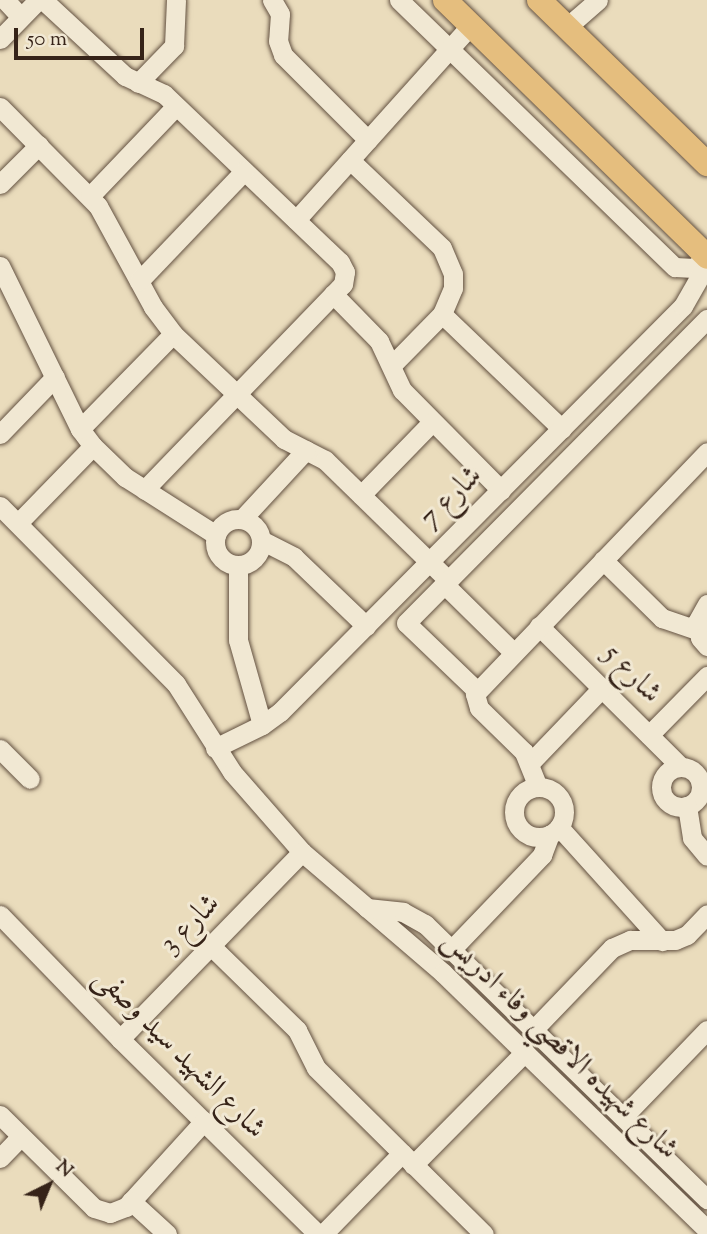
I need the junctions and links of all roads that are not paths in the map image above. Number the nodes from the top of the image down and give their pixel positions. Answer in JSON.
{"nodes":[{"id":1,"x":5,"y":0,"type":"edge"},
{"id":2,"x":40,"y":0,"type":"edge"},
{"id":3,"x":176,"y":0,"type":"edge"},
{"id":4,"x":272,"y":0,"type":"edge"},
{"id":5,"x":399,"y":0,"type":"edge"},
{"id":6,"x":445,"y":0,"type":"edge"},
{"id":7,"x":539,"y":0,"type":"edge"},
{"id":8,"x":598,"y":0,"type":"edge"},
{"id":9,"x":21,"y":17,"type":"junction"},
{"id":10,"x":471,"y":25,"type":"junction"},
{"id":11,"x":566,"y":27,"type":"junction"},
{"id":12,"x":0,"y":39,"type":"edge"},
{"id":13,"x":449,"y":49,"type":"junction"},
{"id":14,"x":138,"y":83,"type":"junction"},
{"id":15,"x":176,"y":106,"type":"junction"},
{"id":16,"x":0,"y":107,"type":"edge"},
{"id":17,"x":368,"y":140,"type":"junction"},
{"id":18,"x":38,"y":145,"type":"junction"},
{"id":19,"x":350,"y":160,"type":"junction"},
{"id":20,"x":707,"y":164,"type":"edge"},
{"id":21,"x":244,"y":171,"type":"junction"},
{"id":22,"x":0,"y":184,"type":"edge"},
{"id":23,"x":90,"y":196,"type":"junction"},
{"id":24,"x":296,"y":220,"type":"junction"},
{"id":25,"x":707,"y":256,"type":"edge"},
{"id":26,"x":707,"y":264,"type":"edge"},
{"id":27,"x":0,"y":266,"type":"edge"},
{"id":28,"x":139,"y":281,"type":"junction"},
{"id":29,"x":333,"y":295,"type":"junction"},
{"id":30,"x":442,"y":314,"type":"junction"},
{"id":31,"x":707,"y":319,"type":"edge"},
{"id":32,"x":173,"y":334,"type":"junction"},
{"id":33,"x":392,"y":365,"type":"junction"},
{"id":34,"x":55,"y":377,"type":"junction"},
{"id":35,"x":237,"y":394,"type":"junction"},
{"id":36,"x":432,"y":422,"type":"junction"},
{"id":37,"x":80,"y":429,"type":"junction"},
{"id":38,"x":562,"y":429,"type":"junction"},
{"id":39,"x":0,"y":434,"type":"edge"},
{"id":40,"x":93,"y":446,"type":"junction"},
{"id":41,"x":306,"y":450,"type":"junction"},
{"id":42,"x":707,"y":452,"type":"edge"},
{"id":43,"x":144,"y":490,"type":"junction"},
{"id":44,"x":501,"y":490,"type":"junction"},
{"id":45,"x":361,"y":495,"type":"junction"},
{"id":46,"x":0,"y":506,"type":"edge"},
{"id":47,"x":242,"y":519,"type":"junction"},
{"id":48,"x":18,"y":523,"type":"junction"},
{"id":49,"x":467,"y":524,"type":"junction"},
{"id":50,"x":216,"y":535,"type":"junction"},
{"id":51,"x":261,"y":540,"type":"junction"},
{"id":52,"x":486,"y":542,"type":"junction"},
{"id":53,"x":603,"y":559,"type":"junction"},
{"id":54,"x":430,"y":562,"type":"junction"},
{"id":55,"x":238,"y":565,"type":"junction"},
{"id":56,"x":446,"y":582,"type":"junction"},
{"id":57,"x":707,"y":604,"type":"edge"},
{"id":58,"x":366,"y":626,"type":"junction"},
{"id":59,"x":539,"y":626,"type":"junction"},
{"id":60,"x":702,"y":638,"type":"edge"},
{"id":61,"x":514,"y":653,"type":"junction"},
{"id":62,"x":707,"y":676,"type":"edge"},
{"id":63,"x":602,"y":688,"type":"junction"},
{"id":64,"x":477,"y":691,"type":"junction"},
{"id":65,"x":262,"y":725,"type":"junction"},
{"id":66,"x":649,"y":735,"type":"junction"},
{"id":67,"x":215,"y":748,"type":"junction"},
{"id":68,"x":0,"y":749,"type":"edge"},
{"id":69,"x":530,"y":763,"type":"junction"},
{"id":70,"x":680,"y":766,"type":"junction"},
{"id":71,"x":30,"y":779,"type":"dead end"},
{"id":72,"x":538,"y":787,"type":"junction"},
{"id":73,"x":698,"y":799,"type":"edge"},
{"id":74,"x":555,"y":830,"type":"junction"},
{"id":75,"x":302,"y":852,"type":"junction"},
{"id":76,"x":707,"y":856,"type":"edge"},
{"id":77,"x":367,"y":908,"type":"junction"},
{"id":78,"x":707,"y":914,"type":"edge"},
{"id":79,"x":0,"y":915,"type":"edge"},
{"id":80,"x":662,"y":941,"type":"junction"},
{"id":81,"x":212,"y":947,"type":"junction"},
{"id":82,"x":451,"y":950,"type":"junction"},
{"id":83,"x":533,"y":1030,"type":"junction"},
{"id":84,"x":120,"y":1039,"type":"junction"},
{"id":85,"x":703,"y":1042,"type":"edge"},
{"id":86,"x":525,"y":1052,"type":"junction"},
{"id":87,"x":579,"y":1074,"type":"junction"},
{"id":88,"x":564,"y":1090,"type":"junction"},
{"id":89,"x":0,"y":1115,"type":"edge"},
{"id":90,"x":623,"y":1117,"type":"junction"},
{"id":91,"x":204,"y":1121,"type":"junction"},
{"id":92,"x":21,"y":1136,"type":"junction"},
{"id":93,"x":0,"y":1158,"type":"edge"},
{"id":94,"x":407,"y":1159,"type":"junction"},
{"id":95,"x":707,"y":1199,"type":"edge"},
{"id":96,"x":131,"y":1201,"type":"junction"},
{"id":97,"x":707,"y":1230,"type":"edge"},
{"id":98,"x":167,"y":1234,"type":"edge"},
{"id":99,"x":320,"y":1234,"type":"edge"},
{"id":100,"x":484,"y":1234,"type":"edge"}],
"edges":[{"from":1,"to":9,"type":"street"},
{"from":2,"to":9,"type":"street"},
{"from":2,"to":14,"type":"street"},
{"from":3,"to":14,"type":"street"},
{"from":4,"to":17,"type":"street"},
{"from":5,"to":13,"type":"street"},
{"from":6,"to":10,"type":"main road"},
{"from":7,"to":11,"type":"main road"},
{"from":8,"to":11,"type":"street"},
{"from":9,"to":12,"type":"street"},
{"from":10,"to":13,"type":"street"},
{"from":10,"to":25,"type":"main road"},
{"from":11,"to":20,"type":"main road"},
{"from":13,"to":17,"type":"street"},
{"from":13,"to":25,"type":"street"},
{"from":14,"to":15,"type":"street"},
{"from":15,"to":21,"type":"street"},
{"from":15,"to":23,"type":"street"},
{"from":16,"to":18,"type":"street"},
{"from":17,"to":19,"type":"street"},
{"from":18,"to":22,"type":"street"},
{"from":18,"to":23,"type":"street"},
{"from":19,"to":24,"type":"street"},
{"from":19,"to":30,"type":"street"},
{"from":21,"to":24,"type":"street"},
{"from":21,"to":28,"type":"street"},
{"from":23,"to":28,"type":"street"},
{"from":24,"to":29,"type":"street"},
{"from":26,"to":38,"type":"street","name":"شارع 7"},
{"from":27,"to":34,"type":"street"},
{"from":28,"to":32,"type":"street"},
{"from":29,"to":33,"type":"street"},
{"from":29,"to":35,"type":"street"},
{"from":30,"to":33,"type":"street"},
{"from":30,"to":38,"type":"street"},
{"from":31,"to":52,"type":"street","name":"شارع 7"},
{"from":32,"to":35,"type":"street"},
{"from":32,"to":37,"type":"street"},
{"from":33,"to":36,"type":"street"},
{"from":34,"to":37,"type":"street"},
{"from":34,"to":39,"type":"street"},
{"from":35,"to":41,"type":"street"},
{"from":35,"to":43,"type":"street"},
{"from":36,"to":44,"type":"street"},
{"from":36,"to":45,"type":"street"},
{"from":37,"to":40,"type":"street"},
{"from":38,"to":44,"type":"street","name":"شارع 7"},
{"from":40,"to":43,"type":"street"},
{"from":40,"to":48,"type":"street"},
{"from":41,"to":45,"type":"street"},
{"from":41,"to":47,"type":"street"},
{"from":42,"to":53,"type":"street"},
{"from":43,"to":50,"type":"street"},
{"from":44,"to":49,"type":"street","name":"شارع 7"},
{"from":45,"to":54,"type":"street"},
{"from":46,"to":48,"type":"street","name":"شارع شهيده الاقصي وفاء ادريس"},
{"from":47,"to":50,"type":"street"},
{"from":47,"to":51,"type":"street"},
{"from":48,"to":67,"type":"street","name":"شارع شهيده الاقصي وفاء ادريس"},
{"from":49,"to":52,"type":"street"},
{"from":49,"to":54,"type":"street","name":"شارع 7"},
{"from":50,"to":55,"type":"street"},
{"from":51,"to":55,"type":"street"},
{"from":51,"to":58,"type":"street"},
{"from":52,"to":56,"type":"street","name":"شارع 7"},
{"from":53,"to":59,"type":"street"},
{"from":53,"to":60,"type":"street"},
{"from":54,"to":56,"type":"street"},
{"from":54,"to":58,"type":"street","name":"شارع 7"},
{"from":55,"to":65,"type":"street"},
{"from":56,"to":61,"type":"street"},
{"from":56,"to":64,"type":"street","name":"شارع 7"},
{"from":57,"to":60,"type":"street"},
{"from":58,"to":65,"type":"street","name":"شارع 7"},
{"from":59,"to":61,"type":"street"},
{"from":59,"to":63,"type":"street","name":"شارع 5"},
{"from":61,"to":64,"type":"street"},
{"from":62,"to":66,"type":"street"},
{"from":63,"to":66,"type":"street","name":"شارع 5"},
{"from":63,"to":69,"type":"street"},
{"from":64,"to":69,"type":"street"},
{"from":65,"to":67,"type":"street","name":"شارع 7"},
{"from":66,"to":70,"type":"street","name":"شارع 5"},
{"from":67,"to":75,"type":"street","name":"شارع شهيده الاقصي وفاء ادريس"},
{"from":68,"to":71,"type":"street"},
{"from":69,"to":72,"type":"street"},
{"from":70,"to":73,"type":"street"},
{"from":70,"to":73,"type":"street"},
{"from":72,"to":74,"type":"street"},
{"from":72,"to":74,"type":"street"},
{"from":73,"to":76,"type":"street"},
{"from":74,"to":80,"type":"street"},
{"from":74,"to":82,"type":"street"},
{"from":75,"to":77,"type":"street","name":"شارع شهيده الاقصي وفاء ادريس"},
{"from":75,"to":81,"type":"street","name":"شارع 3"},
{"from":77,"to":82,"type":"street","name":"شارع شهيده الاقصي وفاء ادريس"},
{"from":77,"to":86,"type":"street","name":"شارع شهيده الاقصي وفاء ادريس"},
{"from":78,"to":80,"type":"street"},
{"from":79,"to":84,"type":"street","name":"شارع الشهيد سيد وصفى"},
{"from":80,"to":83,"type":"street"},
{"from":81,"to":84,"type":"street","name":"شارع 3"},
{"from":81,"to":94,"type":"street"},
{"from":82,"to":83,"type":"street","name":"شارع شهيده الاقصي وفاء ادريس"},
{"from":83,"to":87,"type":"street","name":"شارع شهيده الاقصي وفاء ادريس"},
{"from":84,"to":91,"type":"street","name":"شارع الشهيد سيد وصفى"},
{"from":85,"to":90,"type":"street"},
{"from":86,"to":88,"type":"street","name":"شارع شهيده الاقصي وفاء ادريس"},
{"from":86,"to":94,"type":"street"},
{"from":87,"to":88,"type":"street"},
{"from":87,"to":90,"type":"street","name":"شارع شهيده الاقصي وفاء ادريس"},
{"from":88,"to":97,"type":"street","name":"شارع شهيده الاقصي وفاء ادريس"},
{"from":89,"to":92,"type":"street"},
{"from":90,"to":95,"type":"street","name":"شارع شهيده الاقصي وفاء ادريس"},
{"from":91,"to":96,"type":"street"},
{"from":91,"to":99,"type":"street","name":"شارع الشهيد سيد وصفى"},
{"from":92,"to":93,"type":"street"},
{"from":92,"to":96,"type":"street"},
{"from":94,"to":99,"type":"street"},
{"from":94,"to":100,"type":"street"},
{"from":96,"to":98,"type":"street"}]}
